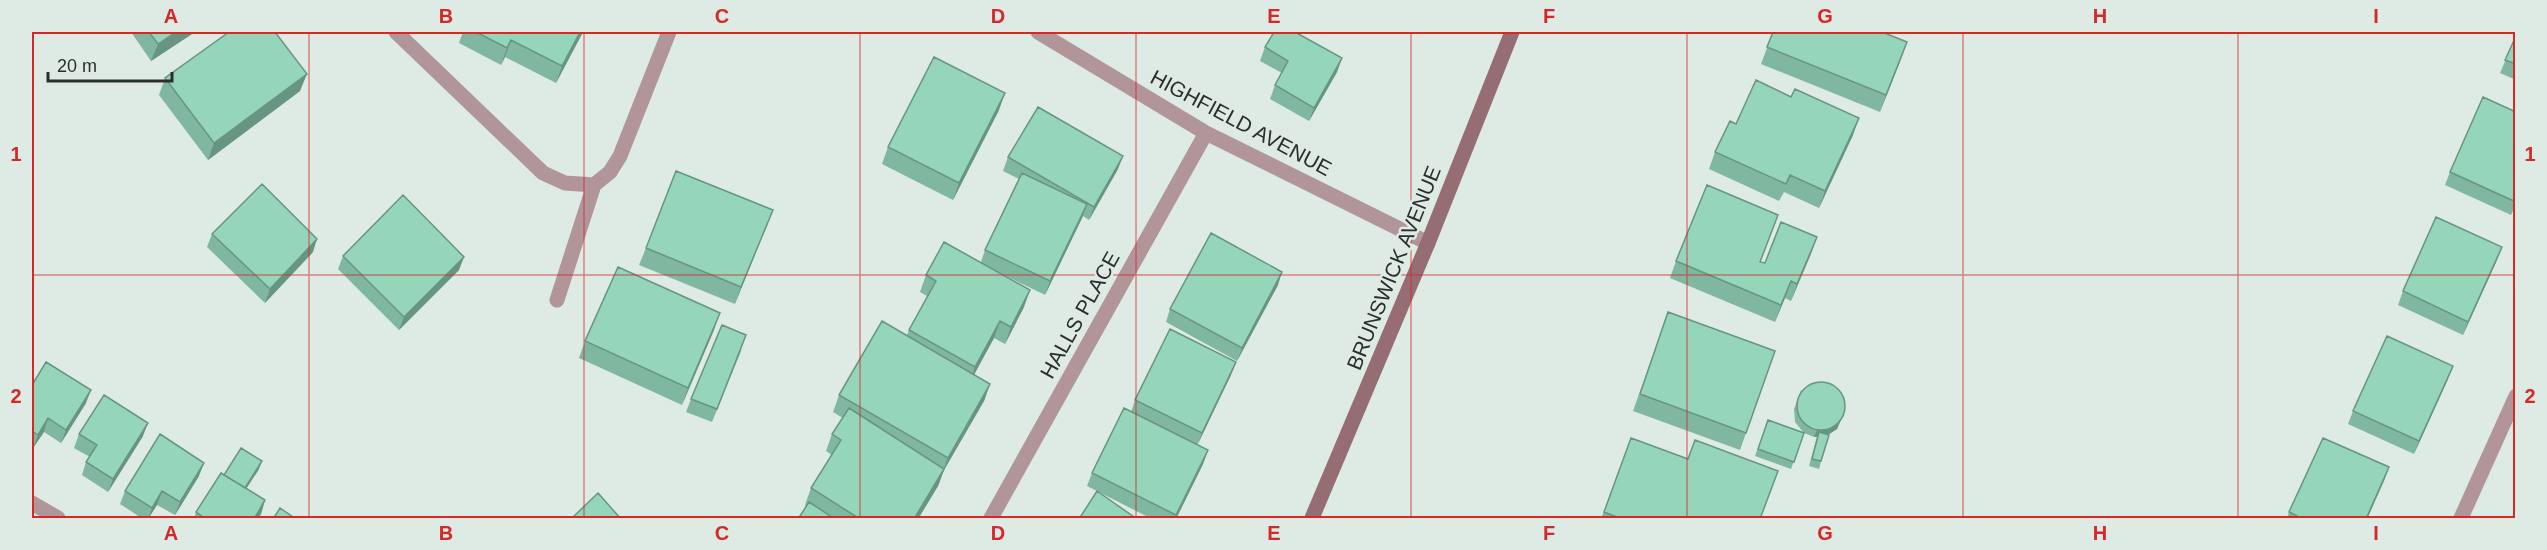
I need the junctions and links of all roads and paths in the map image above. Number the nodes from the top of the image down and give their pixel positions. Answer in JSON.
{"nodes":[{"id":1,"x":396,"y":32,"type":"edge"},
{"id":2,"x":669,"y":32,"type":"edge"},
{"id":3,"x":1038,"y":32,"type":"edge"},
{"id":4,"x":1512,"y":32,"type":"edge"},
{"id":5,"x":1206,"y":133,"type":"junction"},
{"id":6,"x":594,"y":185,"type":"junction"},
{"id":7,"x":1428,"y":243,"type":"junction"},
{"id":8,"x":557,"y":300,"type":"dead end"},
{"id":9,"x":2516,"y":396,"type":"edge"},
{"id":10,"x":32,"y":503,"type":"edge"},
{"id":11,"x":58,"y":519,"type":"edge"},
{"id":12,"x":991,"y":519,"type":"edge"},
{"id":13,"x":1312,"y":519,"type":"edge"},
{"id":14,"x":2460,"y":519,"type":"edge"}],
"edges":[{"from":1,"to":6,"type":"street"},
{"from":2,"to":6,"type":"street"},
{"from":3,"to":5,"type":"street","name":"HIGHFIELD AVENUE"},
{"from":4,"to":7,"type":"main road","name":"BRUNSWICK AVENUE"},
{"from":5,"to":7,"type":"street","name":"HIGHFIELD AVENUE"},
{"from":5,"to":12,"type":"street","name":"HALLS PLACE"},
{"from":6,"to":8,"type":"street"},
{"from":7,"to":13,"type":"main road","name":"BRUNSWICK AVENUE"},
{"from":9,"to":14,"type":"street"},
{"from":10,"to":11,"type":"street"}]}
